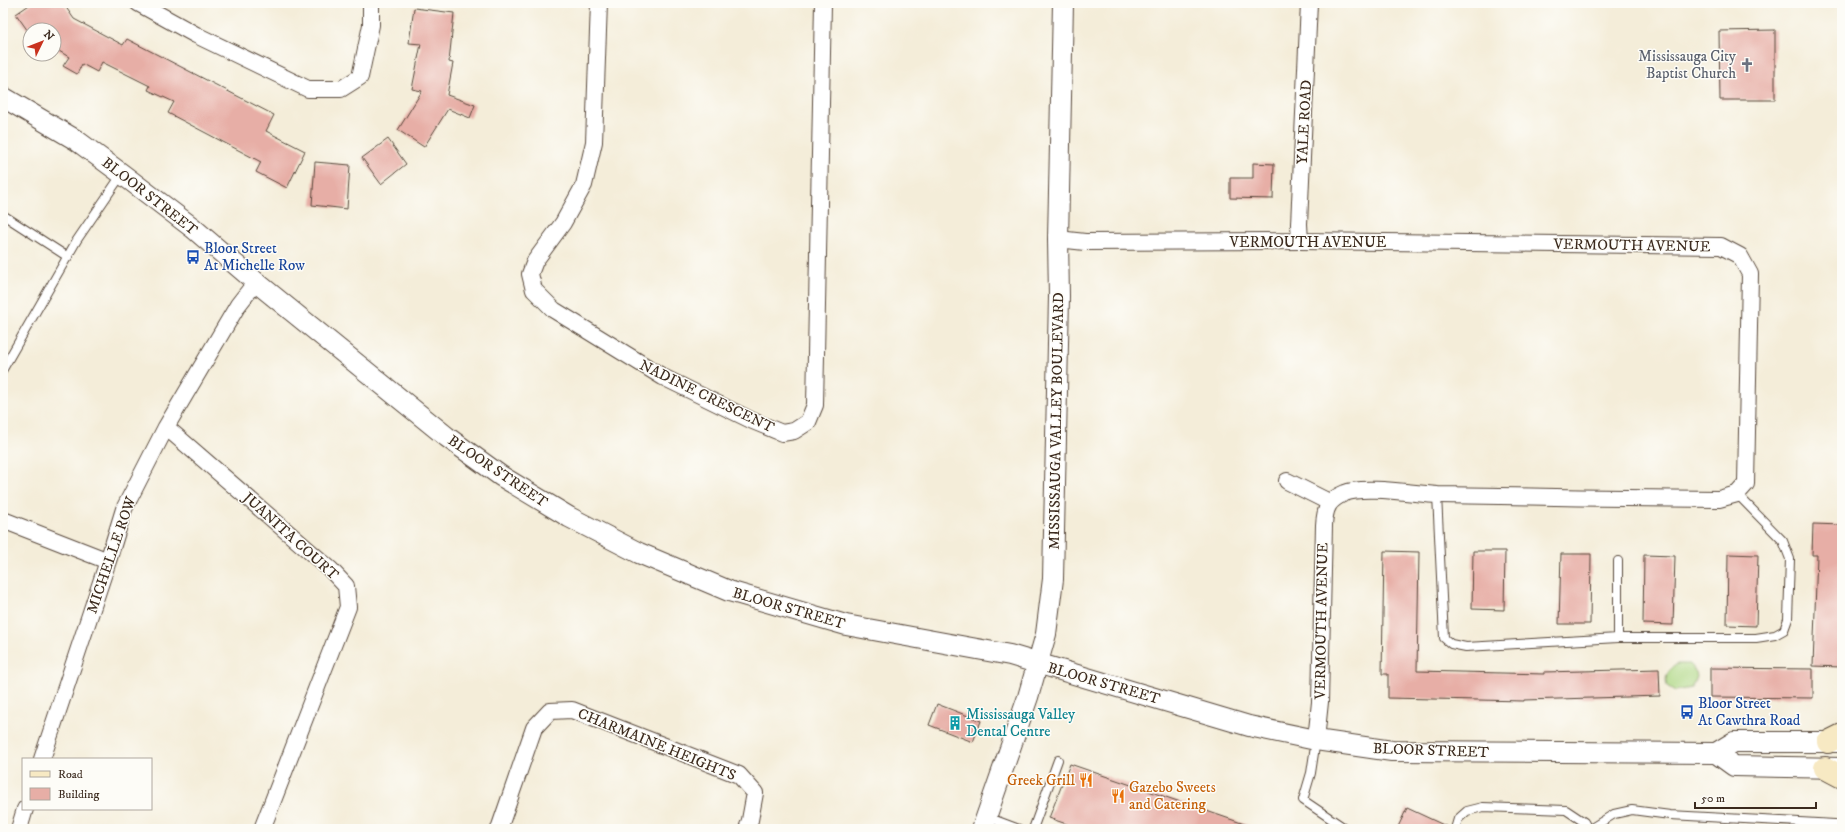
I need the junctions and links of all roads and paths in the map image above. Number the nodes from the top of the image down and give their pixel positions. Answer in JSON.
{"nodes":[{"id":1,"x":138,"y":3,"type":"edge"},
{"id":2,"x":371,"y":3,"type":"edge"},
{"id":3,"x":599,"y":3,"type":"edge"},
{"id":4,"x":823,"y":3,"type":"edge"},
{"id":5,"x":1063,"y":3,"type":"edge"},
{"id":6,"x":1309,"y":3,"type":"edge"},
{"id":7,"x":3,"y":97,"type":"edge"},
{"id":8,"x":122,"y":174,"type":"junction"},
{"id":9,"x":3,"y":215,"type":"edge"},
{"id":10,"x":1058,"y":239,"type":"junction"},
{"id":11,"x":1300,"y":241,"type":"junction"},
{"id":12,"x":68,"y":257,"type":"junction"},
{"id":13,"x":256,"y":282,"type":"junction"},
{"id":14,"x":3,"y":369,"type":"edge"},
{"id":15,"x":166,"y":427,"type":"junction"},
{"id":16,"x":1287,"y":482,"type":"dead end"},
{"id":17,"x":1437,"y":494,"type":"junction"},
{"id":18,"x":1737,"y":494,"type":"junction"},
{"id":19,"x":1329,"y":502,"type":"junction"},
{"id":20,"x":3,"y":520,"type":"edge"},
{"id":21,"x":108,"y":561,"type":"junction"},
{"id":22,"x":1618,"y":561,"type":"dead end"},
{"id":23,"x":1618,"y":638,"type":"junction"},
{"id":24,"x":1038,"y":664,"type":"junction"},
{"id":25,"x":1837,"y":739,"type":"edge"},
{"id":26,"x":1316,"y":740,"type":"junction"},
{"id":27,"x":1716,"y":753,"type":"junction"},
{"id":28,"x":42,"y":758,"type":"edge"},
{"id":29,"x":1058,"y":760,"type":"dead end"},
{"id":30,"x":1836,"y":771,"type":"edge"},
{"id":31,"x":25,"y":810,"type":"edge"},
{"id":32,"x":985,"y":823,"type":"edge"},
{"id":33,"x":1842,"y":827,"type":"edge"},
{"id":34,"x":19,"y":829,"type":"edge"},
{"id":35,"x":262,"y":829,"type":"edge"},
{"id":36,"x":499,"y":829,"type":"edge"},
{"id":37,"x":747,"y":829,"type":"edge"},
{"id":38,"x":1019,"y":829,"type":"edge"},
{"id":39,"x":1033,"y":829,"type":"edge"},
{"id":40,"x":1346,"y":829,"type":"edge"},
{"id":41,"x":1455,"y":829,"type":"edge"},
{"id":42,"x":1589,"y":829,"type":"edge"}],
"edges":[{"from":1,"to":2,"type":"street"},
{"from":3,"to":4,"type":"street","name":"NADINE CRESCENT"},
{"from":5,"to":10,"type":"street","name":"MISSISSAUGA VALLEY BOULEVARD"},
{"from":6,"to":11,"type":"street","name":"YALE ROAD"},
{"from":7,"to":8,"type":"street","name":"BLOOR STREET"},
{"from":8,"to":12,"type":"lane"},
{"from":8,"to":13,"type":"street","name":"BLOOR STREET"},
{"from":9,"to":12,"type":"lane"},
{"from":10,"to":11,"type":"street","name":"VERMOUTH AVENUE"},
{"from":10,"to":24,"type":"street","name":"MISSISSAUGA VALLEY BOULEVARD"},
{"from":11,"to":18,"type":"street","name":"VERMOUTH AVENUE"},
{"from":12,"to":14,"type":"lane"},
{"from":13,"to":15,"type":"street","name":"MICHELLE ROW"},
{"from":13,"to":24,"type":"street","name":"BLOOR STREET"},
{"from":15,"to":21,"type":"street","name":"MICHELLE ROW"},
{"from":15,"to":35,"type":"street","name":"JUANITA COURT"},
{"from":16,"to":19,"type":"street"},
{"from":17,"to":18,"type":"street"},
{"from":17,"to":19,"type":"street"},
{"from":17,"to":23,"type":"lane"},
{"from":18,"to":23,"type":"lane"},
{"from":19,"to":26,"type":"street","name":"VERMOUTH AVENUE"},
{"from":20,"to":21,"type":"street"},
{"from":21,"to":28,"type":"street","name":"MICHELLE ROW"},
{"from":22,"to":23,"type":"lane"},
{"from":24,"to":26,"type":"street","name":"BLOOR STREET"},
{"from":24,"to":32,"type":"street","name":"MISSISSAUGA VALLEY BOULEVARD"},
{"from":25,"to":27,"type":"street"},
{"from":26,"to":27,"type":"street","name":"BLOOR STREET"},
{"from":26,"to":40,"type":"lane"},
{"from":27,"to":30,"type":"street"},
{"from":29,"to":39,"type":"lane"},
{"from":31,"to":34,"type":"street"},
{"from":32,"to":38,"type":"lane"},
{"from":33,"to":42,"type":"lane"},
{"from":36,"to":37,"type":"street","name":"CHARMAINE HEIGHTS"},
{"from":41,"to":42,"type":"lane"}]}
